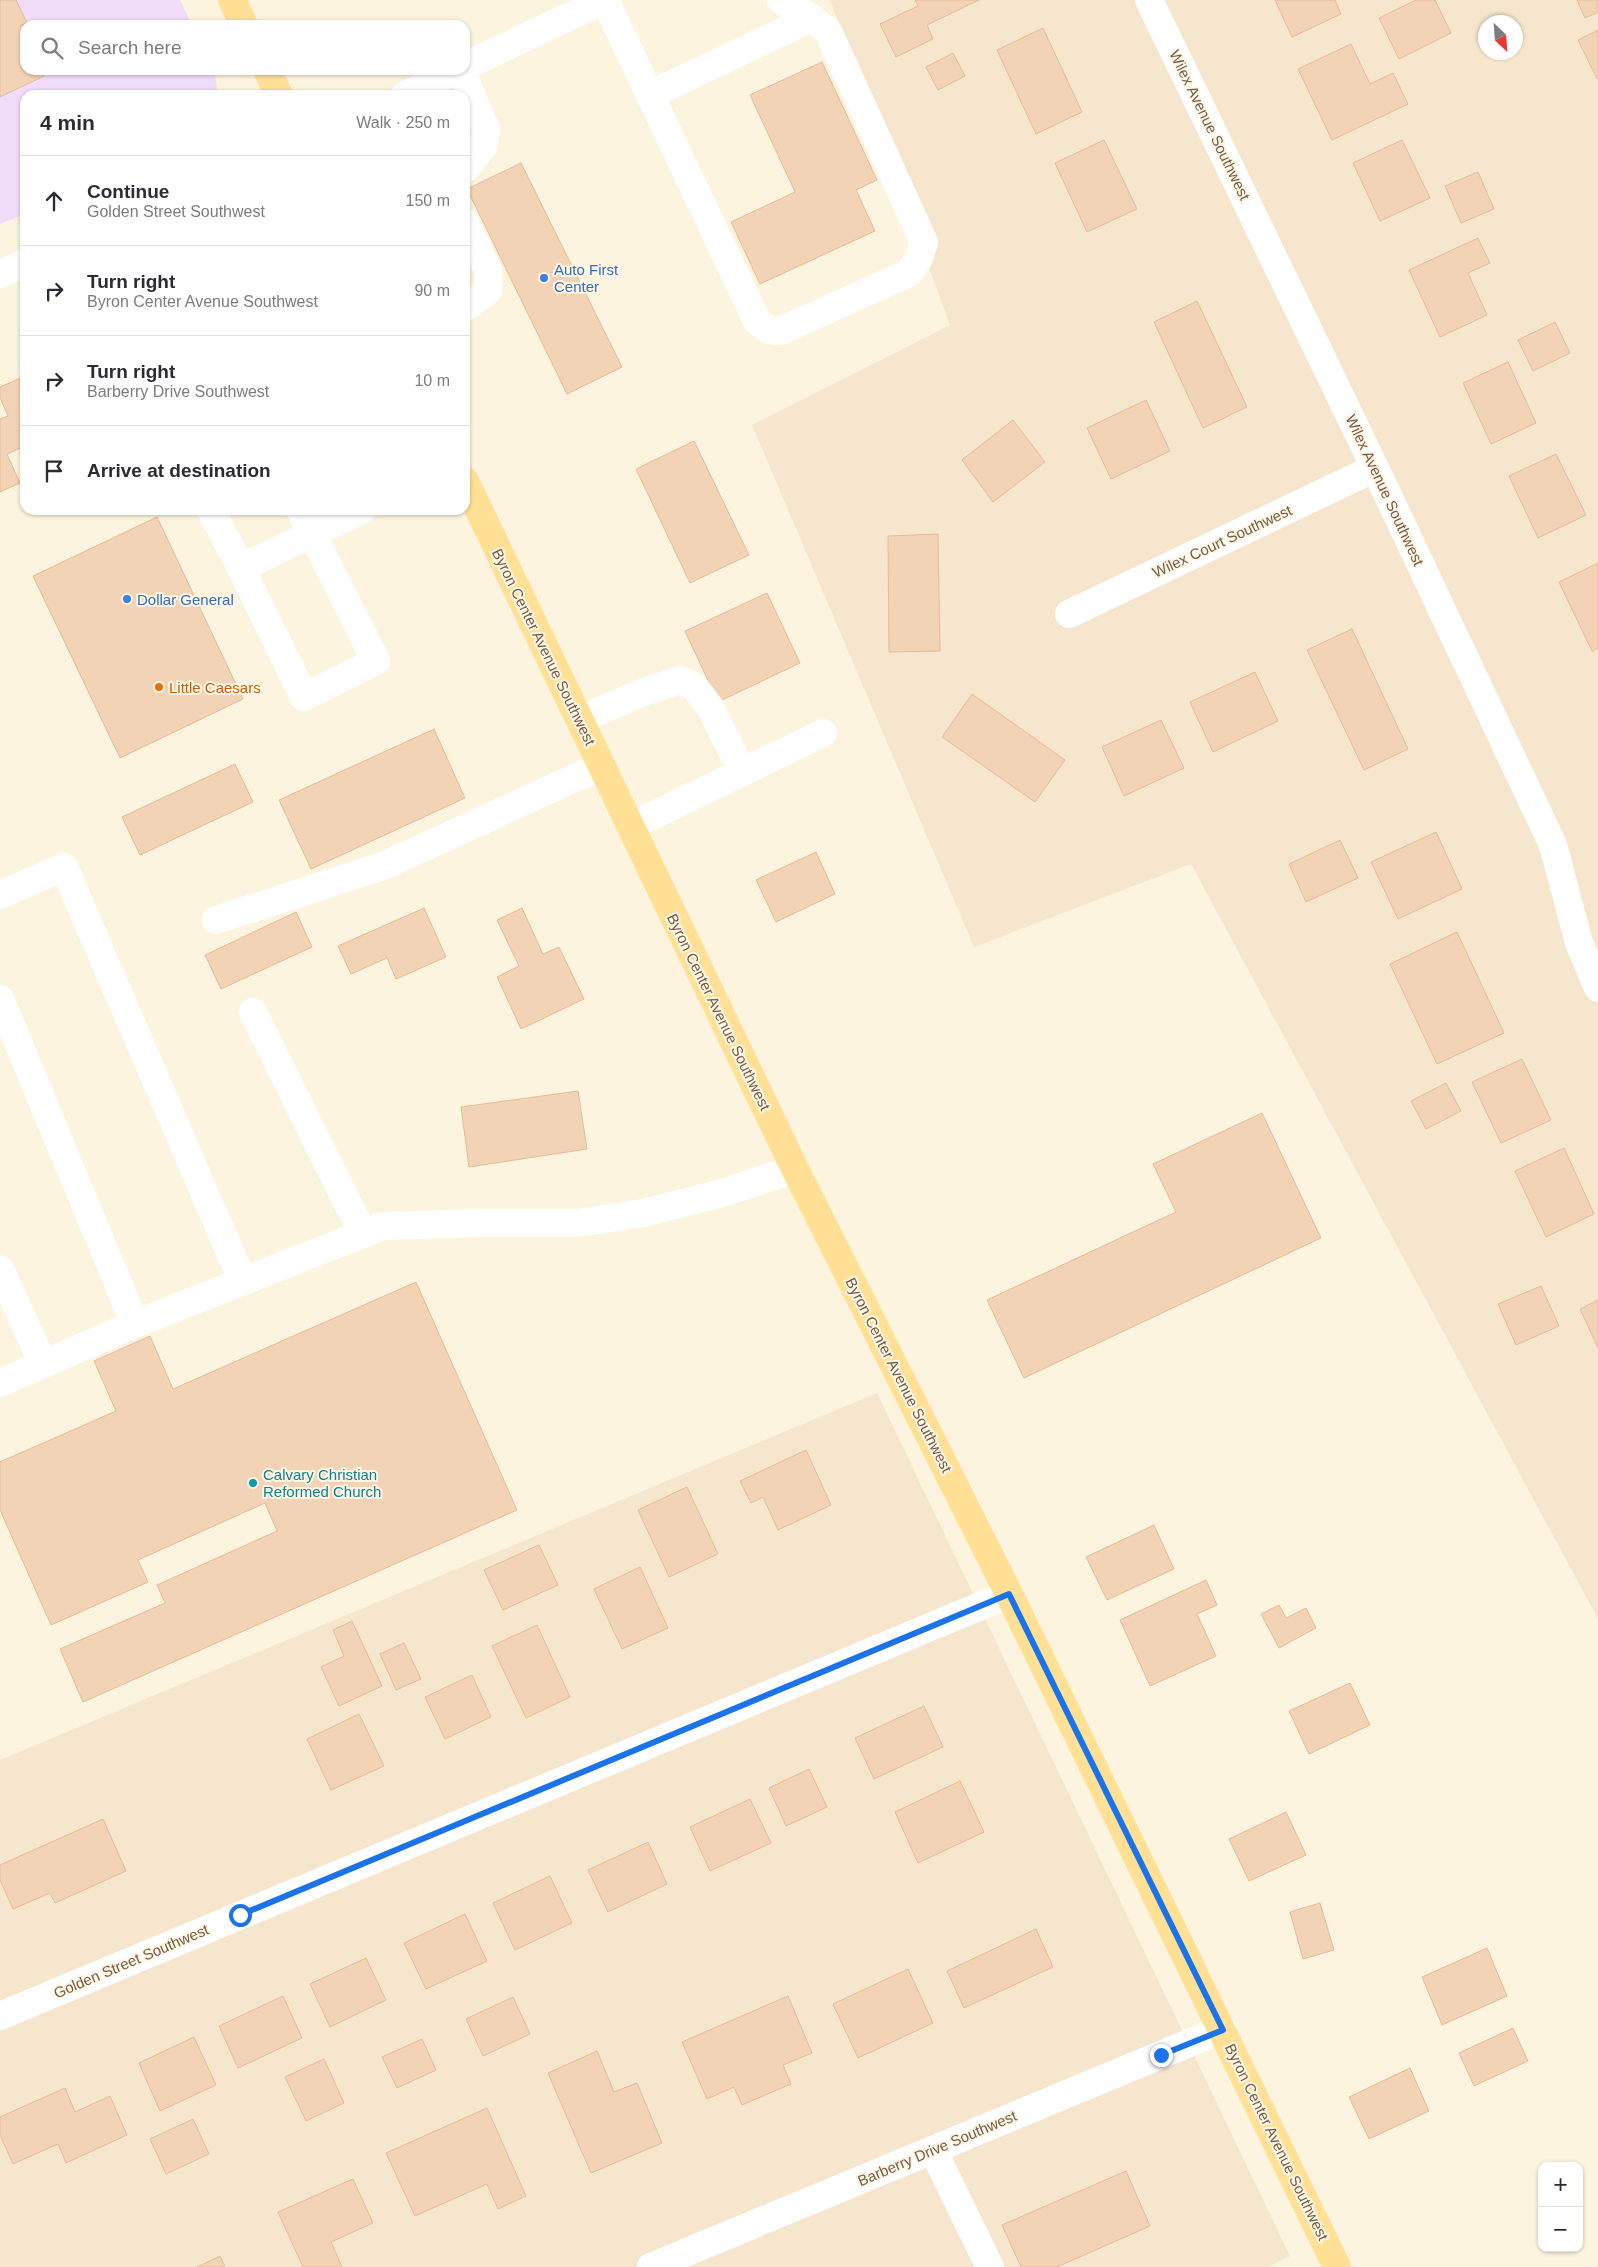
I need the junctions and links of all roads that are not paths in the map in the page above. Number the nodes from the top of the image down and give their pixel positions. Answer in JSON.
{"nodes":[{"id":1,"x":232,"y":0,"type":"edge"},
{"id":2,"x":604,"y":0,"type":"edge"},
{"id":3,"x":781,"y":0,"type":"edge"},
{"id":4,"x":1150,"y":0,"type":"edge"},
{"id":5,"x":559,"y":9,"type":"edge"},
{"id":6,"x":812,"y":18,"type":"junction"},
{"id":7,"x":242,"y":20,"type":"edge"},
{"id":8,"x":470,"y":63,"type":"edge"},
{"id":9,"x":269,"y":75,"type":"edge"},
{"id":10,"x":447,"y":75,"type":"edge"},
{"id":11,"x":463,"y":75,"type":"edge"},
{"id":12,"x":277,"y":90,"type":"edge"},
{"id":13,"x":415,"y":90,"type":"edge"},
{"id":14,"x":469,"y":90,"type":"edge"},
{"id":15,"x":470,"y":92,"type":"edge"},
{"id":16,"x":650,"y":96,"type":"junction"},
{"id":17,"x":470,"y":163,"type":"edge"},
{"id":18,"x":470,"y":232,"type":"edge"},
{"id":19,"x":20,"y":265,"type":"edge"},
{"id":20,"x":0,"y":274,"type":"edge"},
{"id":21,"x":470,"y":304,"type":"edge"},
{"id":22,"x":1375,"y":468,"type":"junction"},
{"id":23,"x":470,"y":491,"type":"edge"},
{"id":24,"x":214,"y":515,"type":"edge"},
{"id":25,"x":339,"y":515,"type":"edge"},
{"id":26,"x":306,"y":522,"type":"edge"},
{"id":27,"x":241,"y":568,"type":"junction"},
{"id":28,"x":1068,"y":614,"type":"dead end"},
{"id":29,"x":579,"y":720,"type":"junction"},
{"id":30,"x":823,"y":733,"type":"dead end"},
{"id":31,"x":601,"y":766,"type":"junction"},
{"id":32,"x":742,"y":772,"type":"junction"},
{"id":33,"x":630,"y":826,"type":"junction"},
{"id":34,"x":0,"y":895,"type":"edge"},
{"id":35,"x":216,"y":920,"type":"dead end"},
{"id":36,"x":1598,"y":988,"type":"edge"},
{"id":37,"x":0,"y":999,"type":"edge"},
{"id":38,"x":253,"y":1012,"type":"dead end"},
{"id":39,"x":795,"y":1169,"type":"junction"},
{"id":40,"x":363,"y":1234,"type":"junction"},
{"id":41,"x":0,"y":1269,"type":"edge"},
{"id":42,"x":243,"y":1282,"type":"junction"},
{"id":43,"x":135,"y":1324,"type":"junction"},
{"id":44,"x":43,"y":1364,"type":"junction"},
{"id":45,"x":0,"y":1383,"type":"edge"},
{"id":46,"x":1009,"y":1594,"type":"junction"},
{"id":47,"x":0,"y":2016,"type":"edge"},
{"id":48,"x":1223,"y":2030,"type":"junction"},
{"id":49,"x":934,"y":2150,"type":"junction"},
{"id":50,"x":651,"y":2267,"type":"edge"},
{"id":51,"x":990,"y":2267,"type":"edge"},
{"id":52,"x":1337,"y":2267,"type":"edge"}],
"edges":[{"from":1,"to":7,"type":"main road"},
{"from":2,"to":5,"type":"street"},
{"from":2,"to":16,"type":"street"},
{"from":3,"to":6,"type":"street"},
{"from":4,"to":22,"type":"street","name":"Wilex Avenue Southwest"},
{"from":5,"to":8,"type":"street"},
{"from":6,"to":16,"type":"street"},
{"from":6,"to":16,"type":"street"},
{"from":9,"to":12,"type":"main road"},
{"from":10,"to":13,"type":"street"},
{"from":11,"to":14,"type":"street"},
{"from":15,"to":17,"type":"street"},
{"from":18,"to":21,"type":"street"},
{"from":19,"to":20,"type":"street"},
{"from":22,"to":28,"type":"street","name":"Wilex Court Southwest"},
{"from":22,"to":36,"type":"street","name":"Wilex Avenue Southwest"},
{"from":23,"to":29,"type":"main road","name":"Byron Center Avenue Southwest"},
{"from":24,"to":27,"type":"street"},
{"from":25,"to":26,"type":"street"},
{"from":26,"to":27,"type":"street"},
{"from":26,"to":27,"type":"street"},
{"from":29,"to":31,"type":"main road","name":"Byron Center Avenue Southwest"},
{"from":29,"to":32,"type":"street"},
{"from":30,"to":32,"type":"street"},
{"from":31,"to":33,"type":"main road","name":"Byron Center Avenue Southwest"},
{"from":31,"to":35,"type":"street"},
{"from":32,"to":33,"type":"street"},
{"from":33,"to":39,"type":"main road","name":"Byron Center Avenue Southwest"},
{"from":34,"to":42,"type":"street"},
{"from":37,"to":43,"type":"street"},
{"from":38,"to":40,"type":"street"},
{"from":39,"to":40,"type":"street"},
{"from":39,"to":46,"type":"main road","name":"Byron Center Avenue Southwest"},
{"from":40,"to":42,"type":"street"},
{"from":41,"to":44,"type":"street"},
{"from":42,"to":43,"type":"street"},
{"from":43,"to":44,"type":"street"},
{"from":44,"to":45,"type":"street"},
{"from":46,"to":47,"type":"street","name":"Golden Street Southwest"},
{"from":46,"to":48,"type":"main road","name":"Byron Center Avenue Southwest"},
{"from":48,"to":49,"type":"street","name":"Barberry Drive Southwest"},
{"from":48,"to":52,"type":"main road","name":"Byron Center Avenue Southwest"},
{"from":49,"to":50,"type":"street","name":"Barberry Drive Southwest"},
{"from":49,"to":51,"type":"street"}]}
